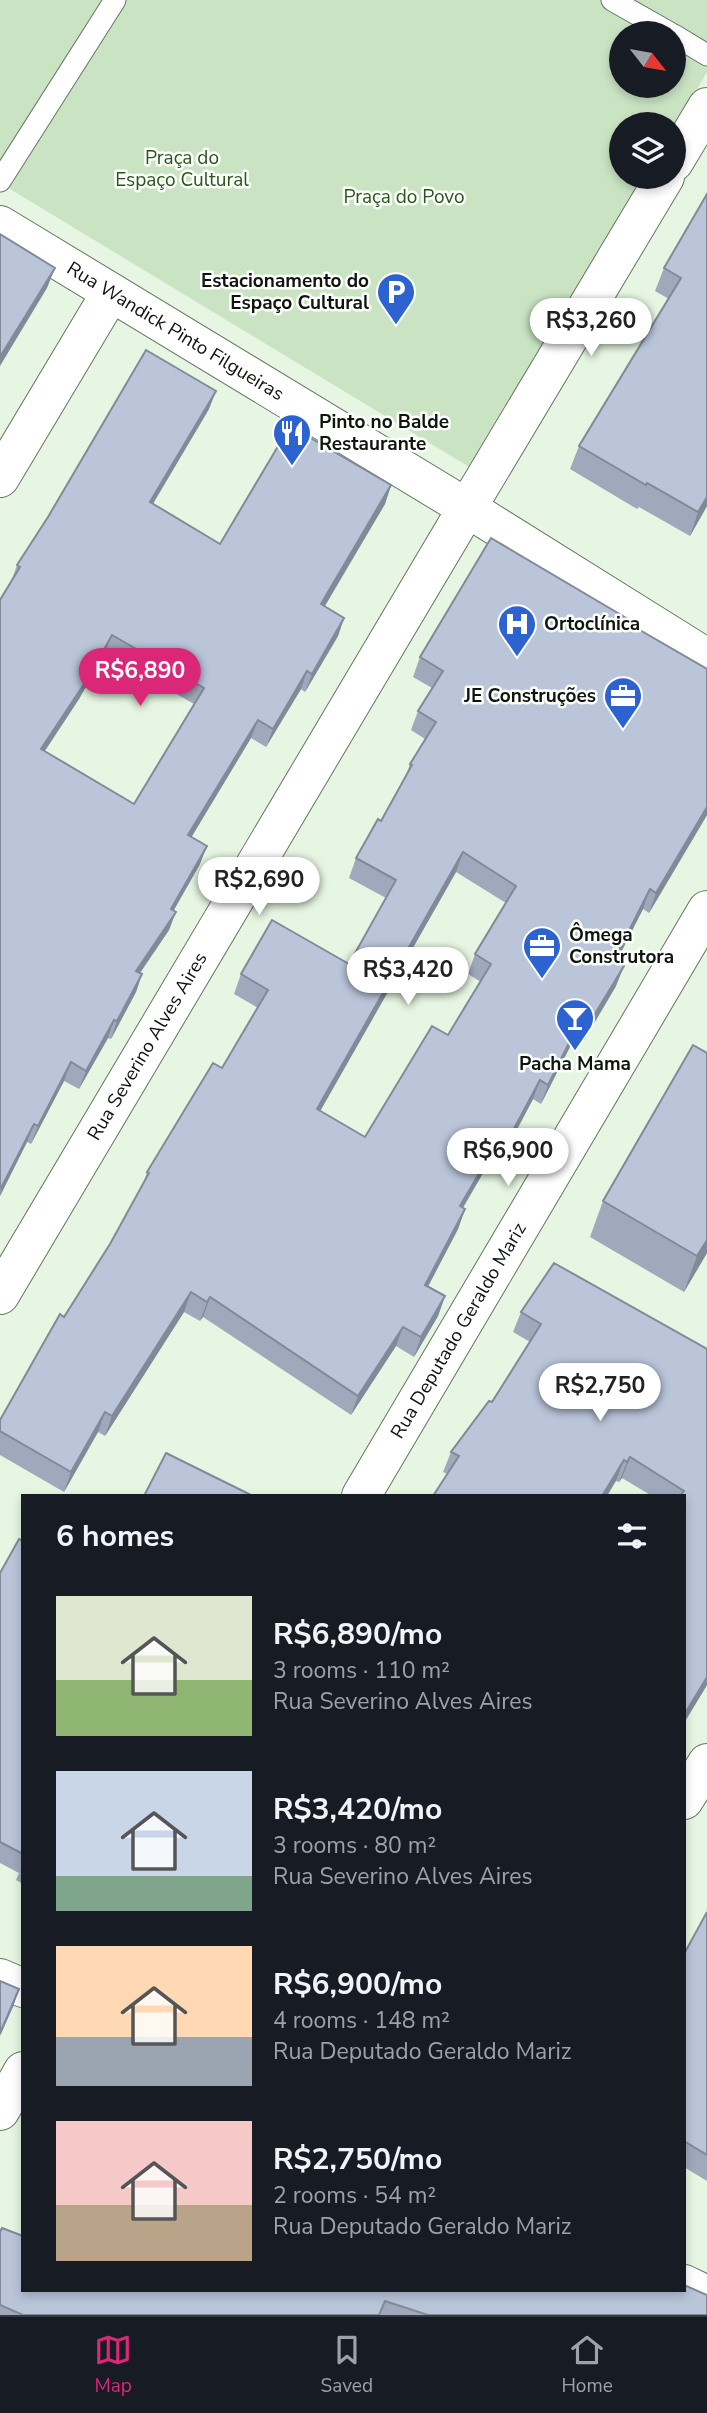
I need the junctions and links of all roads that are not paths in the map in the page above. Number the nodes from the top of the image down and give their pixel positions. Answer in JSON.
{"nodes":[{"id":1,"x":115,"y":0,"type":"edge"},
{"id":2,"x":612,"y":0,"type":"edge"},
{"id":3,"x":649,"y":21,"type":"edge"},
{"id":4,"x":686,"y":42,"type":"edge"},
{"id":5,"x":707,"y":55,"type":"edge"},
{"id":6,"x":707,"y":107,"type":"edge"},
{"id":7,"x":686,"y":142,"type":"edge"},
{"id":8,"x":0,"y":181,"type":"edge"},
{"id":9,"x":658,"y":189,"type":"edge"},
{"id":10,"x":0,"y":225,"type":"edge"},
{"id":11,"x":110,"y":294,"type":"junction"},
{"id":12,"x":0,"y":478,"type":"edge"},
{"id":13,"x":467,"y":508,"type":"junction"},
{"id":14,"x":707,"y":658,"type":"edge"},
{"id":15,"x":707,"y":910,"type":"edge"},
{"id":16,"x":0,"y":1295,"type":"edge"},
{"id":17,"x":362,"y":1494,"type":"edge"},
{"id":18,"x":707,"y":1763,"type":"edge"},
{"id":19,"x":686,"y":1797,"type":"edge"},
{"id":20,"x":0,"y":1978,"type":"edge"},
{"id":21,"x":21,"y":1987,"type":"edge"},
{"id":22,"x":21,"y":2074,"type":"edge"},
{"id":23,"x":0,"y":2111,"type":"edge"},
{"id":24,"x":686,"y":2285,"type":"edge"},
{"id":25,"x":707,"y":2295,"type":"edge"}],
"edges":[{"from":1,"to":8,"type":"lane"},
{"from":2,"to":3,"type":"lane"},
{"from":4,"to":5,"type":"lane"},
{"from":6,"to":7,"type":"street"},
{"from":9,"to":13,"type":"street","name":"Rua Severino Alves Aires"},
{"from":10,"to":11,"type":"street","name":"Rua Wandick Pinto Filgueiras"},
{"from":11,"to":12,"type":"street"},
{"from":11,"to":13,"type":"street","name":"Rua Wandick Pinto Filgueiras"},
{"from":13,"to":14,"type":"street","name":"Rua Wandick Pinto Filgueiras"},
{"from":13,"to":16,"type":"street","name":"Rua Severino Alves Aires"},
{"from":15,"to":17,"type":"street","name":"Rua Deputado Geraldo Mariz"},
{"from":18,"to":19,"type":"street"},
{"from":20,"to":21,"type":"street"},
{"from":22,"to":23,"type":"street"},
{"from":24,"to":25,"type":"street"}]}
